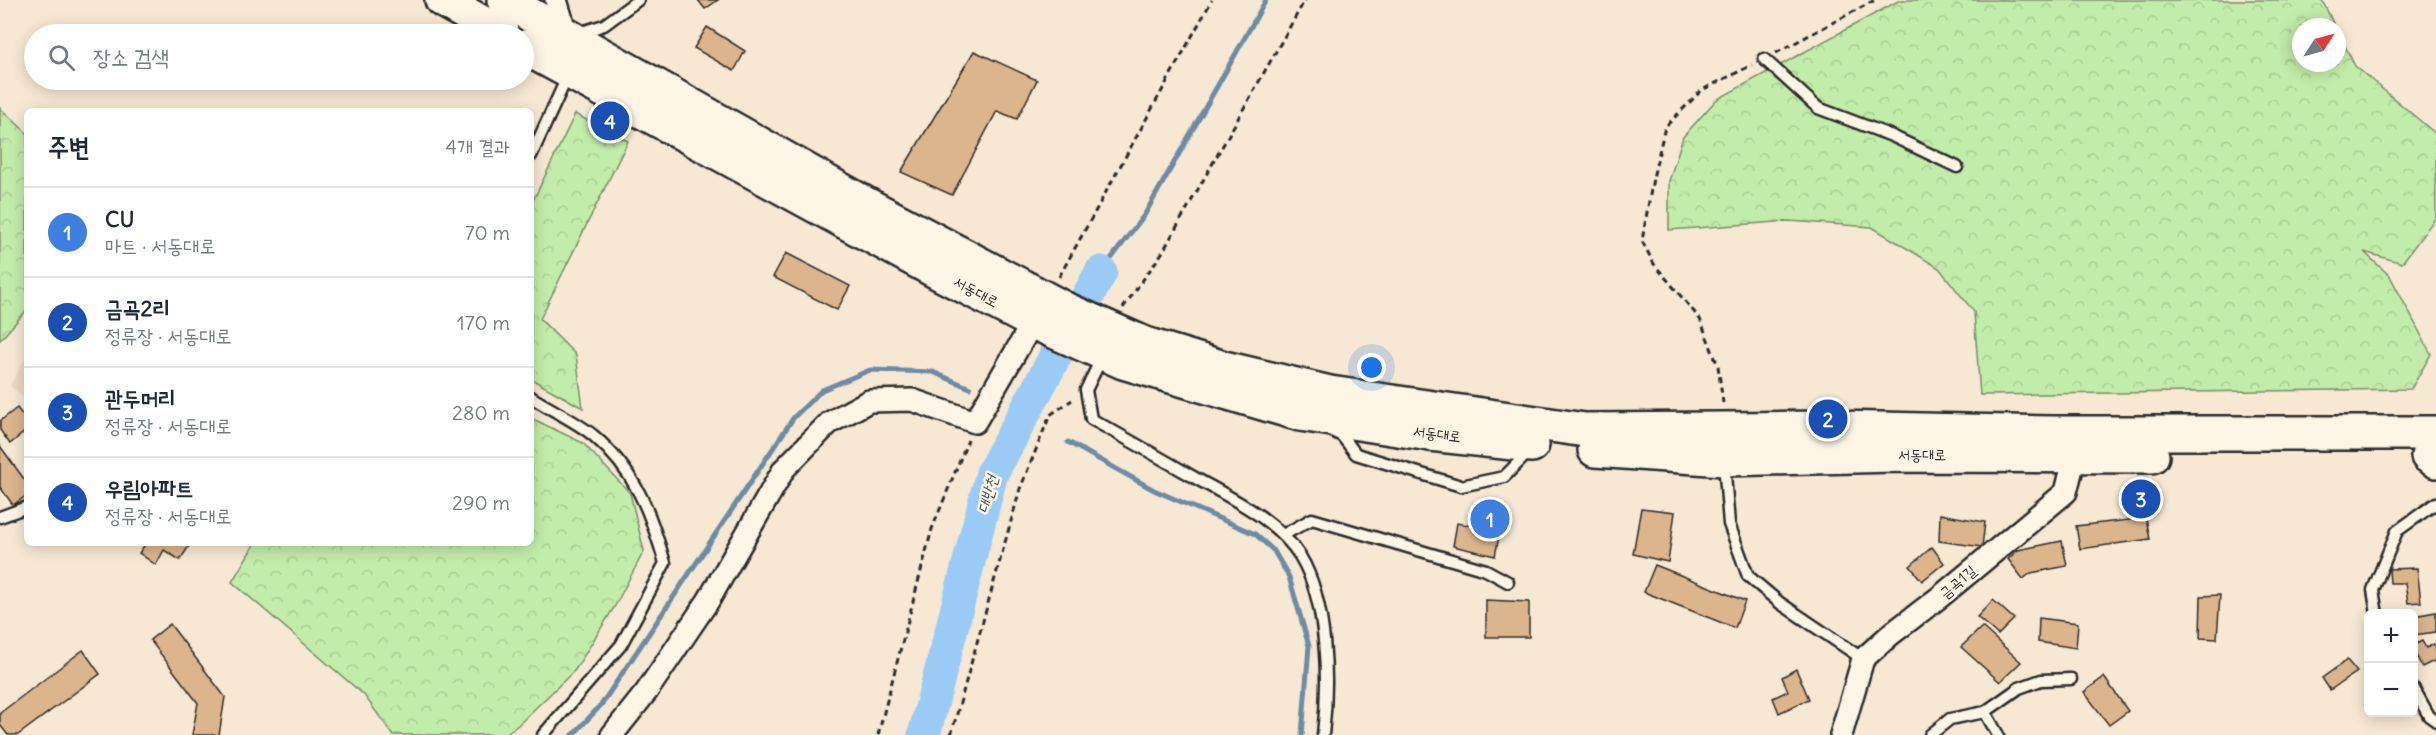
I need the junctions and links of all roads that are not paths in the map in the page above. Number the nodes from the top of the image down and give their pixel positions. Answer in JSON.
{"nodes":[{"id":1,"x":442,"y":0,"type":"edge"},
{"id":2,"x":504,"y":0,"type":"edge"},
{"id":3,"x":556,"y":0,"type":"edge"},
{"id":4,"x":638,"y":0,"type":"edge"},
{"id":5,"x":484,"y":24,"type":"edge"},
{"id":6,"x":532,"y":24,"type":"edge"},
{"id":7,"x":534,"y":26,"type":"edge"},
{"id":8,"x":534,"y":49,"type":"edge"},
{"id":9,"x":568,"y":55,"type":"junction"},
{"id":10,"x":1764,"y":59,"type":"road end"},
{"id":11,"x":534,"y":148,"type":"edge"},
{"id":12,"x":1957,"y":167,"type":"dead end"},
{"id":13,"x":1048,"y":315,"type":"junction"},
{"id":14,"x":1100,"y":338,"type":"junction"},
{"id":15,"x":534,"y":399,"type":"edge"},
{"id":16,"x":1300,"y":414,"type":"junction"},
{"id":17,"x":1720,"y":444,"type":"junction"},
{"id":18,"x":1535,"y":445,"type":"junction"},
{"id":19,"x":2068,"y":445,"type":"junction"},
{"id":20,"x":2433,"y":445,"type":"edge"},
{"id":21,"x":2436,"y":503,"type":"edge"},
{"id":22,"x":24,"y":508,"type":"edge"},
{"id":23,"x":0,"y":517,"type":"edge"},
{"id":24,"x":1283,"y":535,"type":"junction"},
{"id":25,"x":1508,"y":582,"type":"dead end"},
{"id":26,"x":2376,"y":609,"type":"edge"},
{"id":27,"x":1863,"y":659,"type":"junction"},
{"id":28,"x":2071,"y":679,"type":"dead end"},
{"id":29,"x":2418,"y":696,"type":"edge"},
{"id":30,"x":1985,"y":712,"type":"junction"},
{"id":31,"x":2436,"y":722,"type":"edge"},
{"id":32,"x":543,"y":735,"type":"edge"},
{"id":33,"x":612,"y":735,"type":"edge"},
{"id":34,"x":1323,"y":735,"type":"edge"},
{"id":35,"x":1841,"y":735,"type":"edge"},
{"id":36,"x":1930,"y":735,"type":"edge"},
{"id":37,"x":1998,"y":735,"type":"edge"}],
"edges":[{"from":1,"to":5,"type":"main road"},
{"from":2,"to":6,"type":"main road","name":"서동대로"},
{"from":3,"to":9,"type":"street"},
{"from":4,"to":9,"type":"lane"},
{"from":7,"to":9,"type":"main road","name":"서동대로"},
{"from":8,"to":9,"type":"main road","name":"서동대로"},
{"from":9,"to":11,"type":"lane"},
{"from":9,"to":13,"type":"main road","name":"서동대로"},
{"from":10,"to":12,"type":"lane"},
{"from":13,"to":14,"type":"main road","name":"서동대로"},
{"from":13,"to":33,"type":"street"},
{"from":14,"to":16,"type":"main road","name":"서동대로"},
{"from":14,"to":17,"type":"main road","name":"서동대로"},
{"from":14,"to":24,"type":"lane"},
{"from":15,"to":32,"type":"lane"},
{"from":16,"to":18,"type":"main road","name":"서동대로"},
{"from":16,"to":18,"type":"lane"},
{"from":17,"to":18,"type":"main road","name":"서동대로"},
{"from":17,"to":19,"type":"main road","name":"서동대로"},
{"from":17,"to":27,"type":"lane"},
{"from":19,"to":20,"type":"main road","name":"서동대로"},
{"from":19,"to":27,"type":"street","name":"금곡1길"},
{"from":21,"to":26,"type":"lane"},
{"from":22,"to":23,"type":"lane"},
{"from":24,"to":25,"type":"lane"},
{"from":24,"to":34,"type":"lane"},
{"from":27,"to":35,"type":"street"},
{"from":28,"to":30,"type":"lane"},
{"from":29,"to":31,"type":"lane"},
{"from":30,"to":36,"type":"lane"},
{"from":30,"to":37,"type":"lane"}]}
